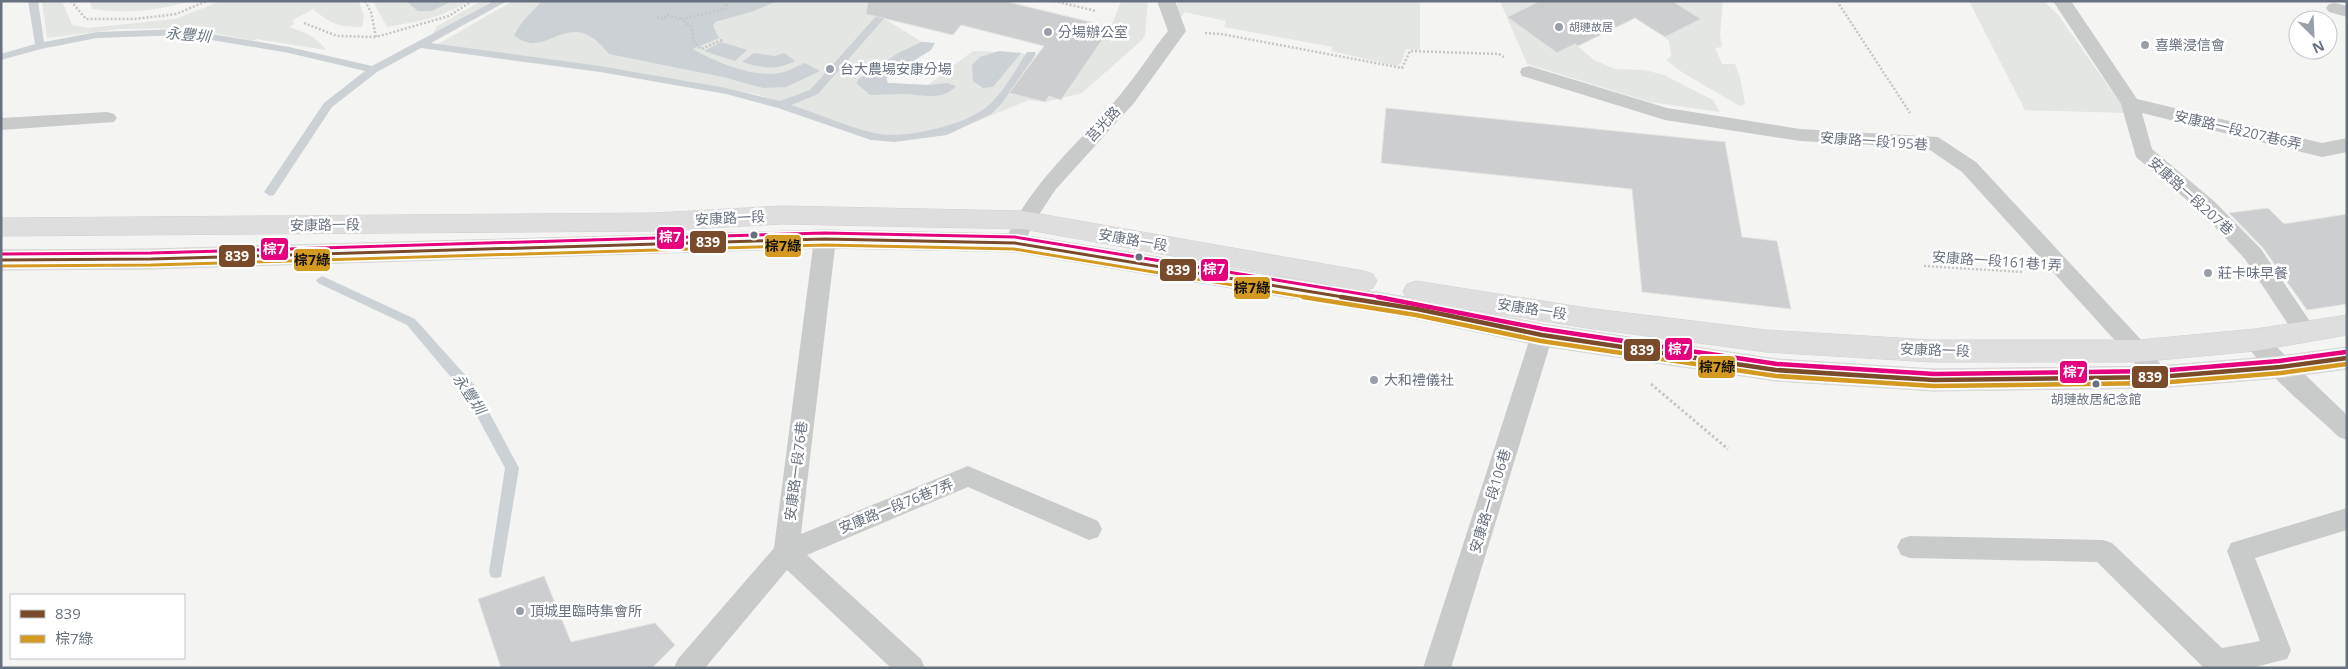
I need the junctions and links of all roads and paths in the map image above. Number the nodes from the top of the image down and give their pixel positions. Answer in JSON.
{"nodes":[{"id":1,"x":71,"y":1,"type":"edge"},
{"id":2,"x":207,"y":1,"type":"edge"},
{"id":3,"x":365,"y":1,"type":"edge"},
{"id":4,"x":472,"y":1,"type":"edge"},
{"id":5,"x":728,"y":1,"type":"edge"},
{"id":6,"x":1054,"y":1,"type":"edge"},
{"id":7,"x":1166,"y":1,"type":"edge"},
{"id":8,"x":1837,"y":1,"type":"edge"},
{"id":9,"x":2062,"y":1,"type":"edge"},
{"id":10,"x":671,"y":11,"type":"dead end"},
{"id":11,"x":1096,"y":11,"type":"dead end"},
{"id":12,"x":667,"y":15,"type":"junction"},
{"id":13,"x":657,"y":17,"type":"dead end"},
{"id":14,"x":682,"y":19,"type":"junction"},
{"id":15,"x":304,"y":23,"type":"dead end"},
{"id":16,"x":1221,"y":34,"type":"dead end"},
{"id":17,"x":376,"y":36,"type":"junction"},
{"id":18,"x":722,"y":40,"type":"dead end"},
{"id":19,"x":1529,"y":72,"type":"joint"},
{"id":20,"x":2130,"y":104,"type":"junction"},
{"id":21,"x":107,"y":118,"type":"dead end"},
{"id":22,"x":1,"y":124,"type":"edge"},
{"id":23,"x":1931,"y":142,"type":"junction"},
{"id":24,"x":2347,"y":145,"type":"edge"},
{"id":25,"x":1,"y":227,"type":"edge"},
{"id":26,"x":1019,"y":232,"type":"junction"},
{"id":27,"x":825,"y":239,"type":"junction"},
{"id":28,"x":1,"y":260,"type":"edge"},
{"id":29,"x":1924,"y":266,"type":"dead end"},
{"id":30,"x":2069,"y":276,"type":"junction"},
{"id":31,"x":2347,"y":325,"type":"edge"},
{"id":32,"x":2305,"y":332,"type":"junction"},
{"id":33,"x":1542,"y":334,"type":"junction"},
{"id":34,"x":2255,"y":340,"type":"junction"},
{"id":35,"x":1636,"y":349,"type":"junction"},
{"id":36,"x":2138,"y":351,"type":"junction"},
{"id":37,"x":2347,"y":358,"type":"edge"},
{"id":38,"x":2280,"y":367,"type":"junction"},
{"id":39,"x":2158,"y":376,"type":"junction"},
{"id":40,"x":2347,"y":430,"type":"edge"},
{"id":41,"x":1728,"y":449,"type":"dead end"},
{"id":42,"x":2347,"y":519,"type":"edge"},
{"id":43,"x":1088,"y":529,"type":"dead end"},
{"id":44,"x":1910,"y":547,"type":"dead end"},
{"id":45,"x":786,"y":552,"type":"junction"},
{"id":46,"x":2211,"y":665,"type":"edge"},
{"id":47,"x":688,"y":668,"type":"edge"},
{"id":48,"x":911,"y":668,"type":"edge"},
{"id":49,"x":1437,"y":668,"type":"edge"}],
"edges":[{"from":1,"to":2,"type":"path"},
{"from":3,"to":17,"type":"path"},
{"from":4,"to":17,"type":"path"},
{"from":5,"to":14,"type":"path"},
{"from":6,"to":11,"type":"path"},
{"from":7,"to":26,"type":"lane","name":"莒光路"},
{"from":8,"to":23,"type":"path"},
{"from":9,"to":20,"type":"lane","name":"安康路一段207巷"},
{"from":10,"to":12,"type":"path"},
{"from":12,"to":13,"type":"path"},
{"from":12,"to":14,"type":"path"},
{"from":14,"to":18,"type":"path"},
{"from":15,"to":17,"type":"path"},
{"from":16,"to":19,"type":"path"},
{"from":19,"to":23,"type":"lane","name":"安康路一段195巷"},
{"from":20,"to":24,"type":"lane","name":"安康路一段207巷6弄"},
{"from":20,"to":32,"type":"lane","name":"安康路一段207巷"},
{"from":21,"to":22,"type":"lane"},
{"from":23,"to":30,"type":"lane","name":"安康路一段195巷"},
{"from":25,"to":26,"type":"main road","name":"安康路一段"},
{"from":26,"to":27,"type":"main road","name":"安康路一段"},
{"from":26,"to":33,"type":"main road","name":"安康路一段"},
{"from":26,"to":36,"type":"main road","name":"安康路一段"},
{"from":27,"to":28,"type":"main road","name":"安康路一段"},
{"from":27,"to":45,"type":"lane","name":"安康路一段76巷"},
{"from":29,"to":30,"type":"path","name":"安康路一段161巷1弄"},
{"from":30,"to":36,"type":"lane","name":"安康路一段195巷"},
{"from":31,"to":32,"type":"main road","name":"安康路一段"},
{"from":32,"to":34,"type":"main road","name":"安康路一段"},
{"from":33,"to":35,"type":"main road","name":"安康路一段"},
{"from":33,"to":49,"type":"lane","name":"安康路一段106巷"},
{"from":34,"to":36,"type":"main road","name":"安康路一段"},
{"from":34,"to":38,"type":"lane"},
{"from":35,"to":39,"type":"main road","name":"安康路一段"},
{"from":35,"to":41,"type":"path"},
{"from":36,"to":39,"type":"lane","name":"安康路一段195巷"},
{"from":37,"to":38,"type":"main road","name":"安康路一段"},
{"from":38,"to":39,"type":"main road","name":"安康路一段"},
{"from":38,"to":40,"type":"lane"},
{"from":42,"to":46,"type":"lane"},
{"from":43,"to":45,"type":"lane","name":"安康路一段76巷7弄"},
{"from":44,"to":46,"type":"lane"},
{"from":45,"to":47,"type":"lane"},
{"from":45,"to":48,"type":"lane"}]}
